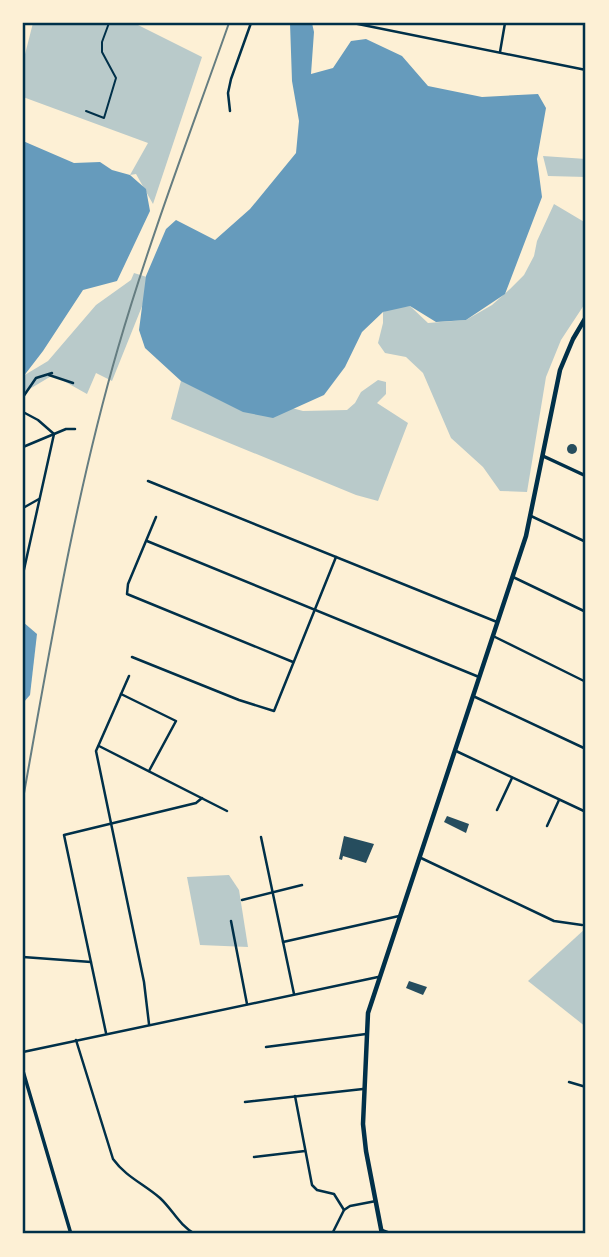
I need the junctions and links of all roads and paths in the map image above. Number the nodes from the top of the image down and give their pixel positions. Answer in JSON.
{"nodes":[{"id":1,"x":109,"y":23,"type":"edge"},
{"id":2,"x":251,"y":23,"type":"edge"},
{"id":3,"x":353,"y":23,"type":"edge"},
{"id":4,"x":505,"y":23,"type":"edge"},
{"id":5,"x":500,"y":52,"type":"junction"},
{"id":6,"x":586,"y":70,"type":"edge"},
{"id":7,"x":86,"y":111,"type":"dead end"},
{"id":8,"x":230,"y":111,"type":"dead end"},
{"id":9,"x":586,"y":317,"type":"edge"},
{"id":10,"x":73,"y":383,"type":"dead end"},
{"id":11,"x":23,"y":397,"type":"edge"},
{"id":12,"x":23,"y":412,"type":"edge"},
{"id":13,"x":75,"y":429,"type":"dead end"},
{"id":14,"x":54,"y":434,"type":"junction"},
{"id":15,"x":23,"y":447,"type":"edge"},
{"id":16,"x":543,"y":456,"type":"junction"},
{"id":17,"x":586,"y":476,"type":"edge"},
{"id":18,"x":148,"y":481,"type":"dead end"},
{"id":19,"x":39,"y":499,"type":"junction"},
{"id":20,"x":23,"y":508,"type":"edge"},
{"id":21,"x":531,"y":516,"type":"junction"},
{"id":22,"x":156,"y":517,"type":"dead end"},
{"id":23,"x":147,"y":541,"type":"junction"},
{"id":24,"x":586,"y":542,"type":"edge"},
{"id":25,"x":336,"y":557,"type":"junction"},
{"id":26,"x":23,"y":565,"type":"edge"},
{"id":27,"x":23,"y":574,"type":"edge"},
{"id":28,"x":512,"y":577,"type":"junction"},
{"id":29,"x":315,"y":610,"type":"junction"},
{"id":30,"x":586,"y":611,"type":"edge"},
{"id":31,"x":497,"y":622,"type":"junction"},
{"id":32,"x":493,"y":636,"type":"junction"},
{"id":33,"x":132,"y":657,"type":"dead end"},
{"id":34,"x":293,"y":662,"type":"junction"},
{"id":35,"x":129,"y":676,"type":"dead end"},
{"id":36,"x":479,"y":677,"type":"junction"},
{"id":37,"x":586,"y":682,"type":"edge"},
{"id":38,"x":120,"y":694,"type":"junction"},
{"id":39,"x":473,"y":696,"type":"junction"},
{"id":40,"x":98,"y":746,"type":"junction"},
{"id":41,"x":586,"y":749,"type":"edge"},
{"id":42,"x":454,"y":750,"type":"junction"},
{"id":43,"x":149,"y":771,"type":"junction"},
{"id":44,"x":512,"y":777,"type":"junction"},
{"id":45,"x":202,"y":797,"type":"junction"},
{"id":46,"x":560,"y":799,"type":"junction"},
{"id":47,"x":497,"y":810,"type":"dead end"},
{"id":48,"x":227,"y":811,"type":"dead end"},
{"id":49,"x":586,"y":812,"type":"edge"},
{"id":50,"x":111,"y":823,"type":"junction"},
{"id":51,"x":547,"y":825,"type":"dead end"},
{"id":52,"x":261,"y":837,"type":"dead end"},
{"id":53,"x":419,"y":856,"type":"junction"},
{"id":54,"x":302,"y":885,"type":"dead end"},
{"id":55,"x":273,"y":894,"type":"junction"},
{"id":56,"x":243,"y":900,"type":"dead end"},
{"id":57,"x":399,"y":916,"type":"junction"},
{"id":58,"x":231,"y":922,"type":"dead end"},
{"id":59,"x":582,"y":925,"type":"dead end"},
{"id":60,"x":283,"y":942,"type":"junction"},
{"id":61,"x":23,"y":957,"type":"edge"},
{"id":62,"x":91,"y":962,"type":"junction"},
{"id":63,"x":378,"y":977,"type":"junction"},
{"id":64,"x":294,"y":994,"type":"junction"},
{"id":65,"x":247,"y":1004,"type":"junction"},
{"id":66,"x":149,"y":1024,"type":"junction"},
{"id":67,"x":106,"y":1033,"type":"junction"},
{"id":68,"x":366,"y":1034,"type":"junction"},
{"id":69,"x":76,"y":1040,"type":"junction"},
{"id":70,"x":266,"y":1047,"type":"dead end"},
{"id":71,"x":23,"y":1052,"type":"edge"},
{"id":72,"x":23,"y":1072,"type":"edge"},
{"id":73,"x":569,"y":1082,"type":"dead end"},
{"id":74,"x":586,"y":1087,"type":"edge"},
{"id":75,"x":363,"y":1089,"type":"junction"},
{"id":76,"x":295,"y":1096,"type":"junction"},
{"id":77,"x":244,"y":1102,"type":"dead end"},
{"id":78,"x":305,"y":1151,"type":"junction"},
{"id":79,"x":254,"y":1157,"type":"dead end"},
{"id":80,"x":376,"y":1201,"type":"junction"},
{"id":81,"x":344,"y":1210,"type":"junction"},
{"id":82,"x":382,"y":1232,"type":"edge"},
{"id":83,"x":71,"y":1234,"type":"edge"},
{"id":84,"x":195,"y":1234,"type":"edge"},
{"id":85,"x":332,"y":1234,"type":"edge"},
{"id":86,"x":393,"y":1234,"type":"edge"}],
"edges":[{"from":1,"to":7,"type":"lane"},
{"from":2,"to":8,"type":"street"},
{"from":3,"to":5,"type":"street"},
{"from":4,"to":5,"type":"street"},
{"from":5,"to":6,"type":"street"},
{"from":9,"to":16,"type":"main road"},
{"from":10,"to":11,"type":"street"},
{"from":12,"to":14,"type":"street"},
{"from":13,"to":14,"type":"street"},
{"from":14,"to":15,"type":"street"},
{"from":14,"to":19,"type":"street"},
{"from":16,"to":17,"type":"main road"},
{"from":16,"to":21,"type":"main road"},
{"from":18,"to":25,"type":"street"},
{"from":19,"to":20,"type":"street"},
{"from":19,"to":26,"type":"street"},
{"from":21,"to":24,"type":"street"},
{"from":21,"to":28,"type":"main road"},
{"from":22,"to":23,"type":"street"},
{"from":23,"to":29,"type":"street"},
{"from":23,"to":34,"type":"street"},
{"from":25,"to":29,"type":"street"},
{"from":25,"to":31,"type":"street"},
{"from":26,"to":27,"type":"street"},
{"from":28,"to":30,"type":"street"},
{"from":28,"to":31,"type":"main road"},
{"from":29,"to":34,"type":"street"},
{"from":29,"to":36,"type":"street"},
{"from":31,"to":32,"type":"main road"},
{"from":32,"to":36,"type":"main road"},
{"from":32,"to":37,"type":"street"},
{"from":33,"to":34,"type":"street"},
{"from":35,"to":38,"type":"street"},
{"from":36,"to":39,"type":"main road"},
{"from":38,"to":40,"type":"street"},
{"from":38,"to":43,"type":"street"},
{"from":39,"to":41,"type":"street"},
{"from":39,"to":42,"type":"main road"},
{"from":40,"to":43,"type":"street"},
{"from":40,"to":50,"type":"street"},
{"from":42,"to":44,"type":"street"},
{"from":42,"to":53,"type":"main road"},
{"from":43,"to":45,"type":"street"},
{"from":44,"to":46,"type":"street"},
{"from":44,"to":47,"type":"street"},
{"from":45,"to":48,"type":"street"},
{"from":45,"to":50,"type":"street"},
{"from":46,"to":49,"type":"street"},
{"from":46,"to":51,"type":"street"},
{"from":50,"to":62,"type":"street"},
{"from":50,"to":66,"type":"street"},
{"from":52,"to":55,"type":"street"},
{"from":53,"to":57,"type":"main road"},
{"from":53,"to":59,"type":"street"},
{"from":54,"to":55,"type":"street"},
{"from":55,"to":56,"type":"street"},
{"from":55,"to":60,"type":"street"},
{"from":57,"to":60,"type":"street"},
{"from":57,"to":63,"type":"main road"},
{"from":58,"to":65,"type":"street"},
{"from":60,"to":64,"type":"street"},
{"from":61,"to":62,"type":"street"},
{"from":62,"to":67,"type":"street"},
{"from":63,"to":64,"type":"street"},
{"from":63,"to":68,"type":"main road"},
{"from":64,"to":65,"type":"street"},
{"from":65,"to":66,"type":"street"},
{"from":66,"to":67,"type":"street"},
{"from":67,"to":69,"type":"street"},
{"from":68,"to":70,"type":"street"},
{"from":68,"to":75,"type":"main road"},
{"from":69,"to":71,"type":"street"},
{"from":69,"to":84,"type":"street"},
{"from":72,"to":83,"type":"main road"},
{"from":73,"to":74,"type":"street"},
{"from":75,"to":76,"type":"street"},
{"from":75,"to":80,"type":"main road"},
{"from":76,"to":77,"type":"street"},
{"from":76,"to":78,"type":"street"},
{"from":78,"to":79,"type":"street"},
{"from":78,"to":81,"type":"street"},
{"from":80,"to":81,"type":"street"},
{"from":80,"to":82,"type":"main road"},
{"from":81,"to":85,"type":"street"},
{"from":82,"to":86,"type":"street"}]}
